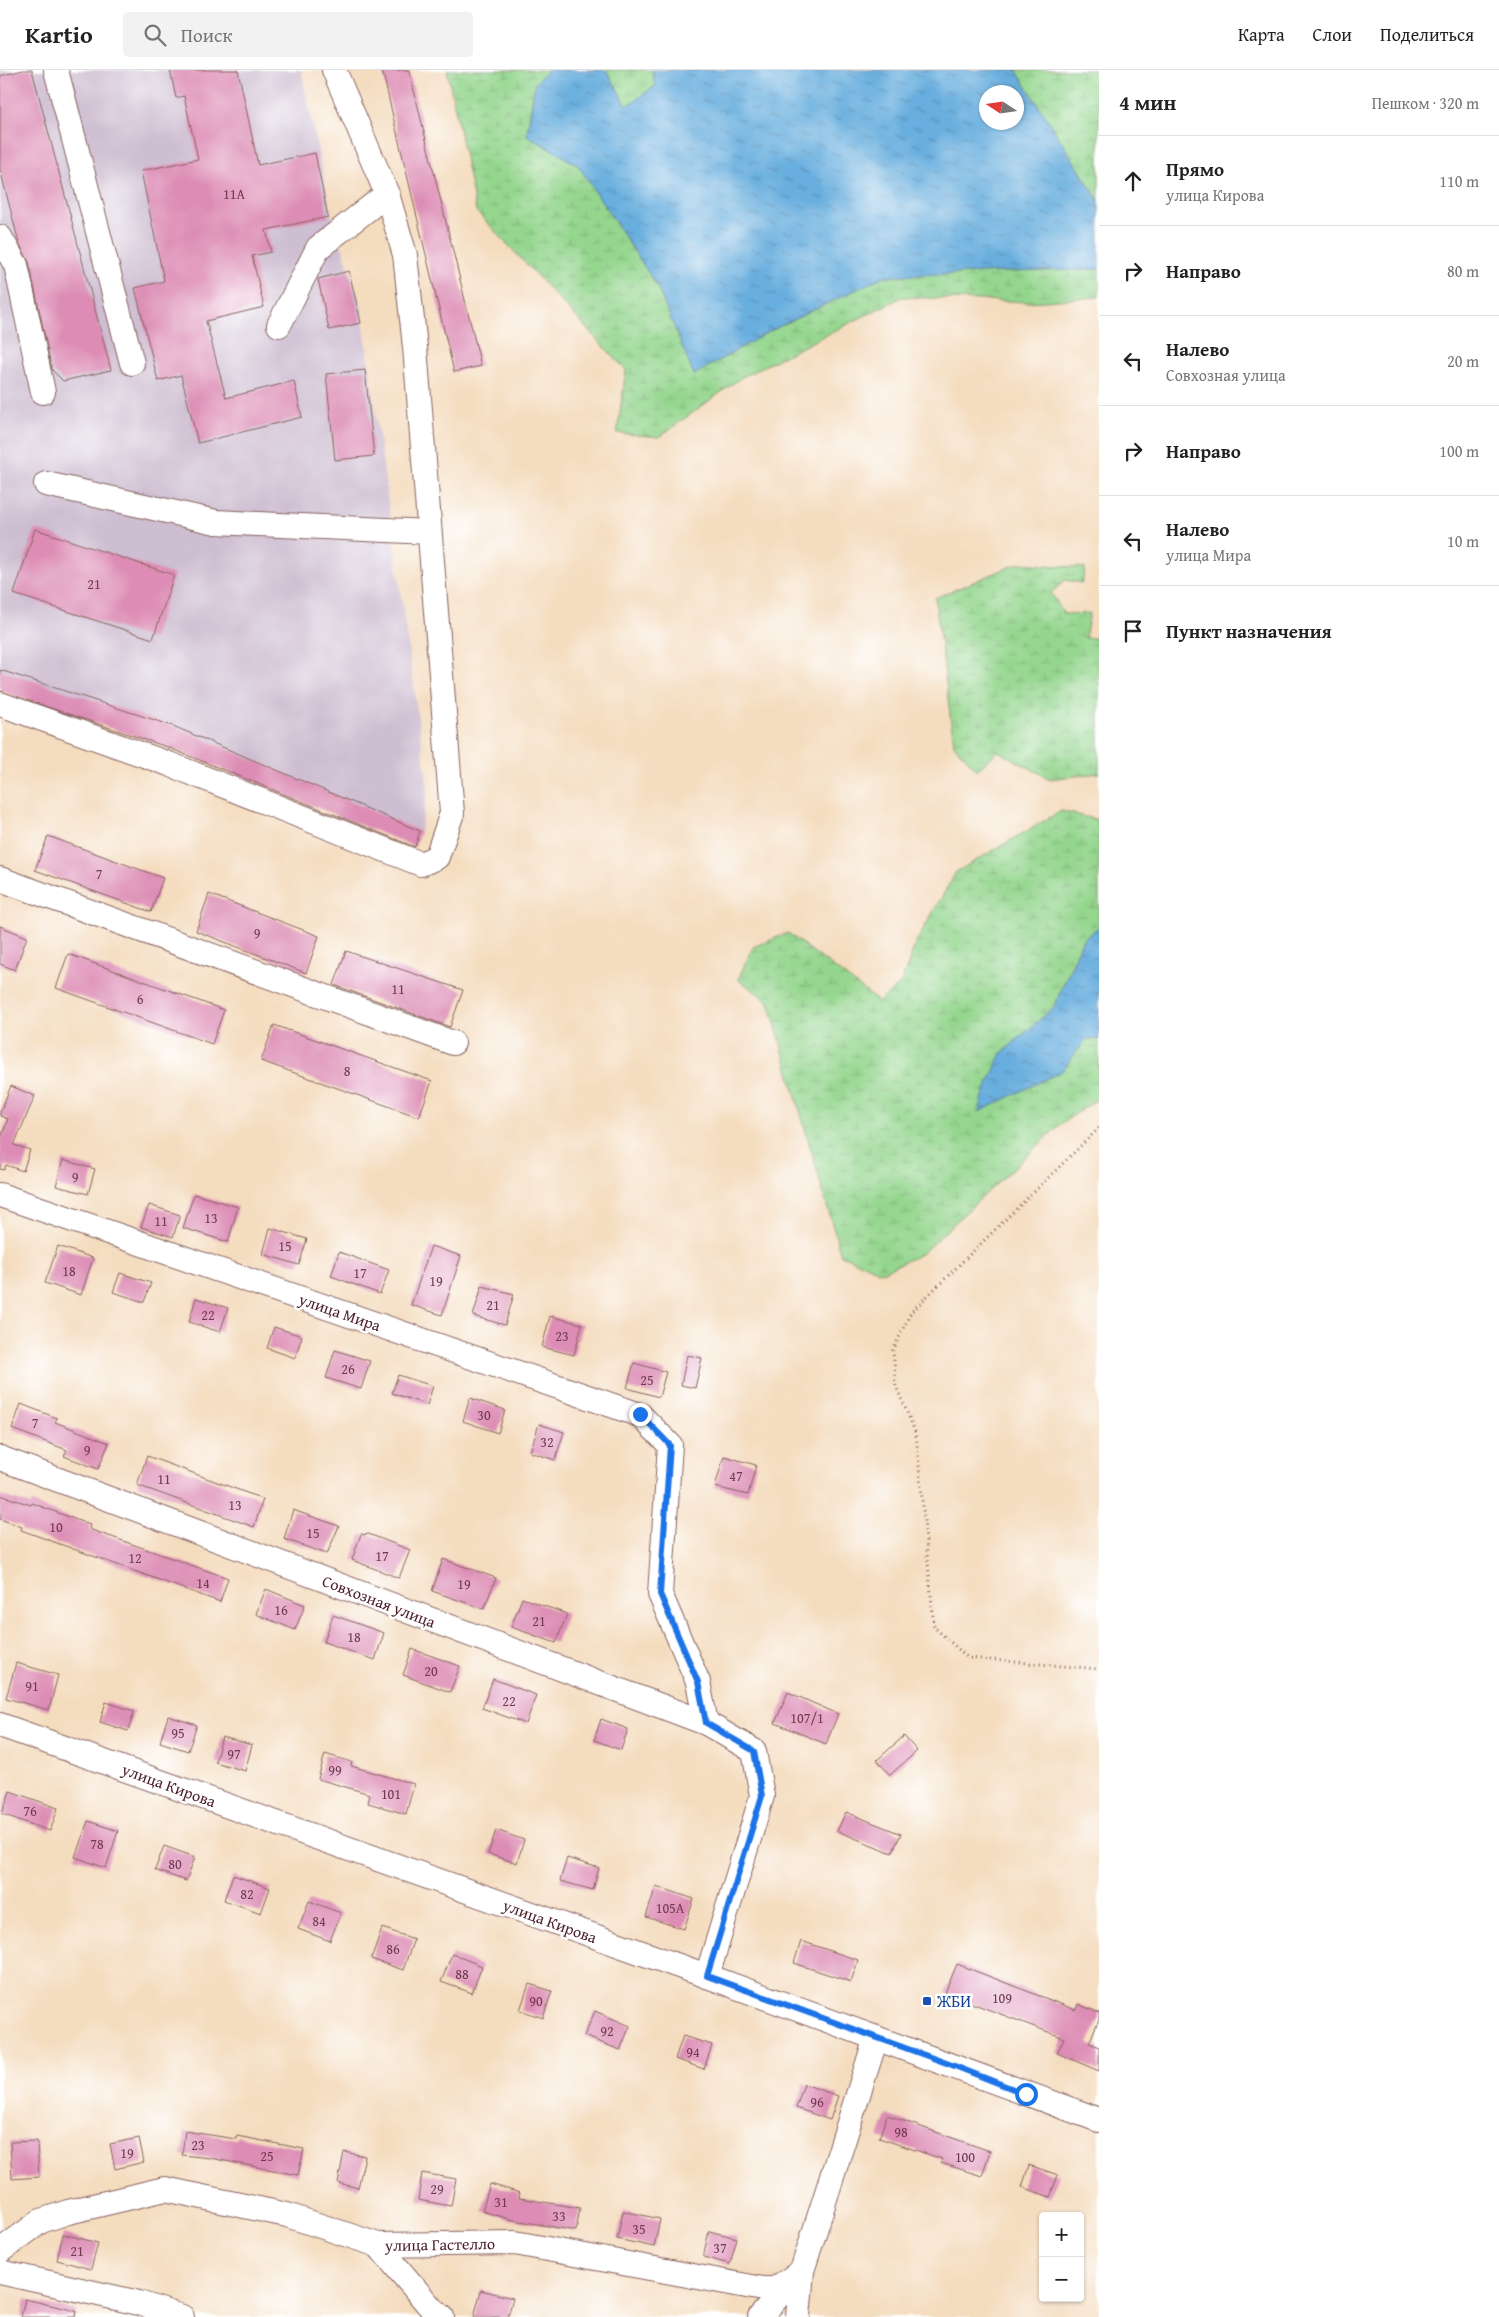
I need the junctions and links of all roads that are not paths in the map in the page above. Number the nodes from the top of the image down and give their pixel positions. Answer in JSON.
{"nodes":[{"id":1,"x":56,"y":70,"type":"edge"},
{"id":2,"x":334,"y":70,"type":"edge"},
{"id":3,"x":387,"y":194,"type":"junction"},
{"id":4,"x":0,"y":237,"type":"edge"},
{"id":5,"x":279,"y":325,"type":"dead end"},
{"id":6,"x":132,"y":363,"type":"dead end"},
{"id":7,"x":43,"y":392,"type":"dead end"},
{"id":8,"x":46,"y":484,"type":"dead end"},
{"id":9,"x":429,"y":532,"type":"junction"},
{"id":10,"x":0,"y":704,"type":"edge"},
{"id":11,"x":0,"y":879,"type":"edge"},
{"id":12,"x":453,"y":1043,"type":"dead end"},
{"id":13,"x":0,"y":1195,"type":"edge"},
{"id":14,"x":0,"y":1458,"type":"edge"},
{"id":15,"x":706,"y":1723,"type":"junction"},
{"id":16,"x":0,"y":1725,"type":"edge"},
{"id":17,"x":707,"y":1976,"type":"junction"},
{"id":18,"x":876,"y":2038,"type":"junction"},
{"id":19,"x":1099,"y":2120,"type":"edge"},
{"id":20,"x":378,"y":2246,"type":"junction"},
{"id":21,"x":0,"y":2251,"type":"edge"},
{"id":22,"x":802,"y":2271,"type":"junction"},
{"id":23,"x":0,"y":2272,"type":"edge"},
{"id":24,"x":182,"y":2317,"type":"edge"},
{"id":25,"x":442,"y":2317,"type":"edge"},
{"id":26,"x":760,"y":2317,"type":"edge"},
{"id":27,"x":798,"y":2317,"type":"edge"}],
"edges":[{"from":1,"to":6,"type":"street"},
{"from":2,"to":3,"type":"street"},
{"from":3,"to":5,"type":"street"},
{"from":3,"to":9,"type":"street"},
{"from":4,"to":7,"type":"street"},
{"from":8,"to":9,"type":"street"},
{"from":9,"to":10,"type":"street"},
{"from":11,"to":12,"type":"street"},
{"from":13,"to":15,"type":"street","name":"улица Мира"},
{"from":14,"to":15,"type":"street","name":"Совхозная улица"},
{"from":15,"to":17,"type":"street","name":"Совхозная улица"},
{"from":16,"to":17,"type":"street","name":"улица Кирова"},
{"from":17,"to":18,"type":"street","name":"улица Кирова"},
{"from":18,"to":19,"type":"street","name":"улица Кирова"},
{"from":18,"to":22,"type":"street"},
{"from":20,"to":21,"type":"street","name":"улица Гастелло"},
{"from":20,"to":22,"type":"street","name":"улица Гастелло"},
{"from":20,"to":25,"type":"street"},
{"from":22,"to":26,"type":"street"},
{"from":22,"to":27,"type":"street"},
{"from":23,"to":24,"type":"street"}]}
